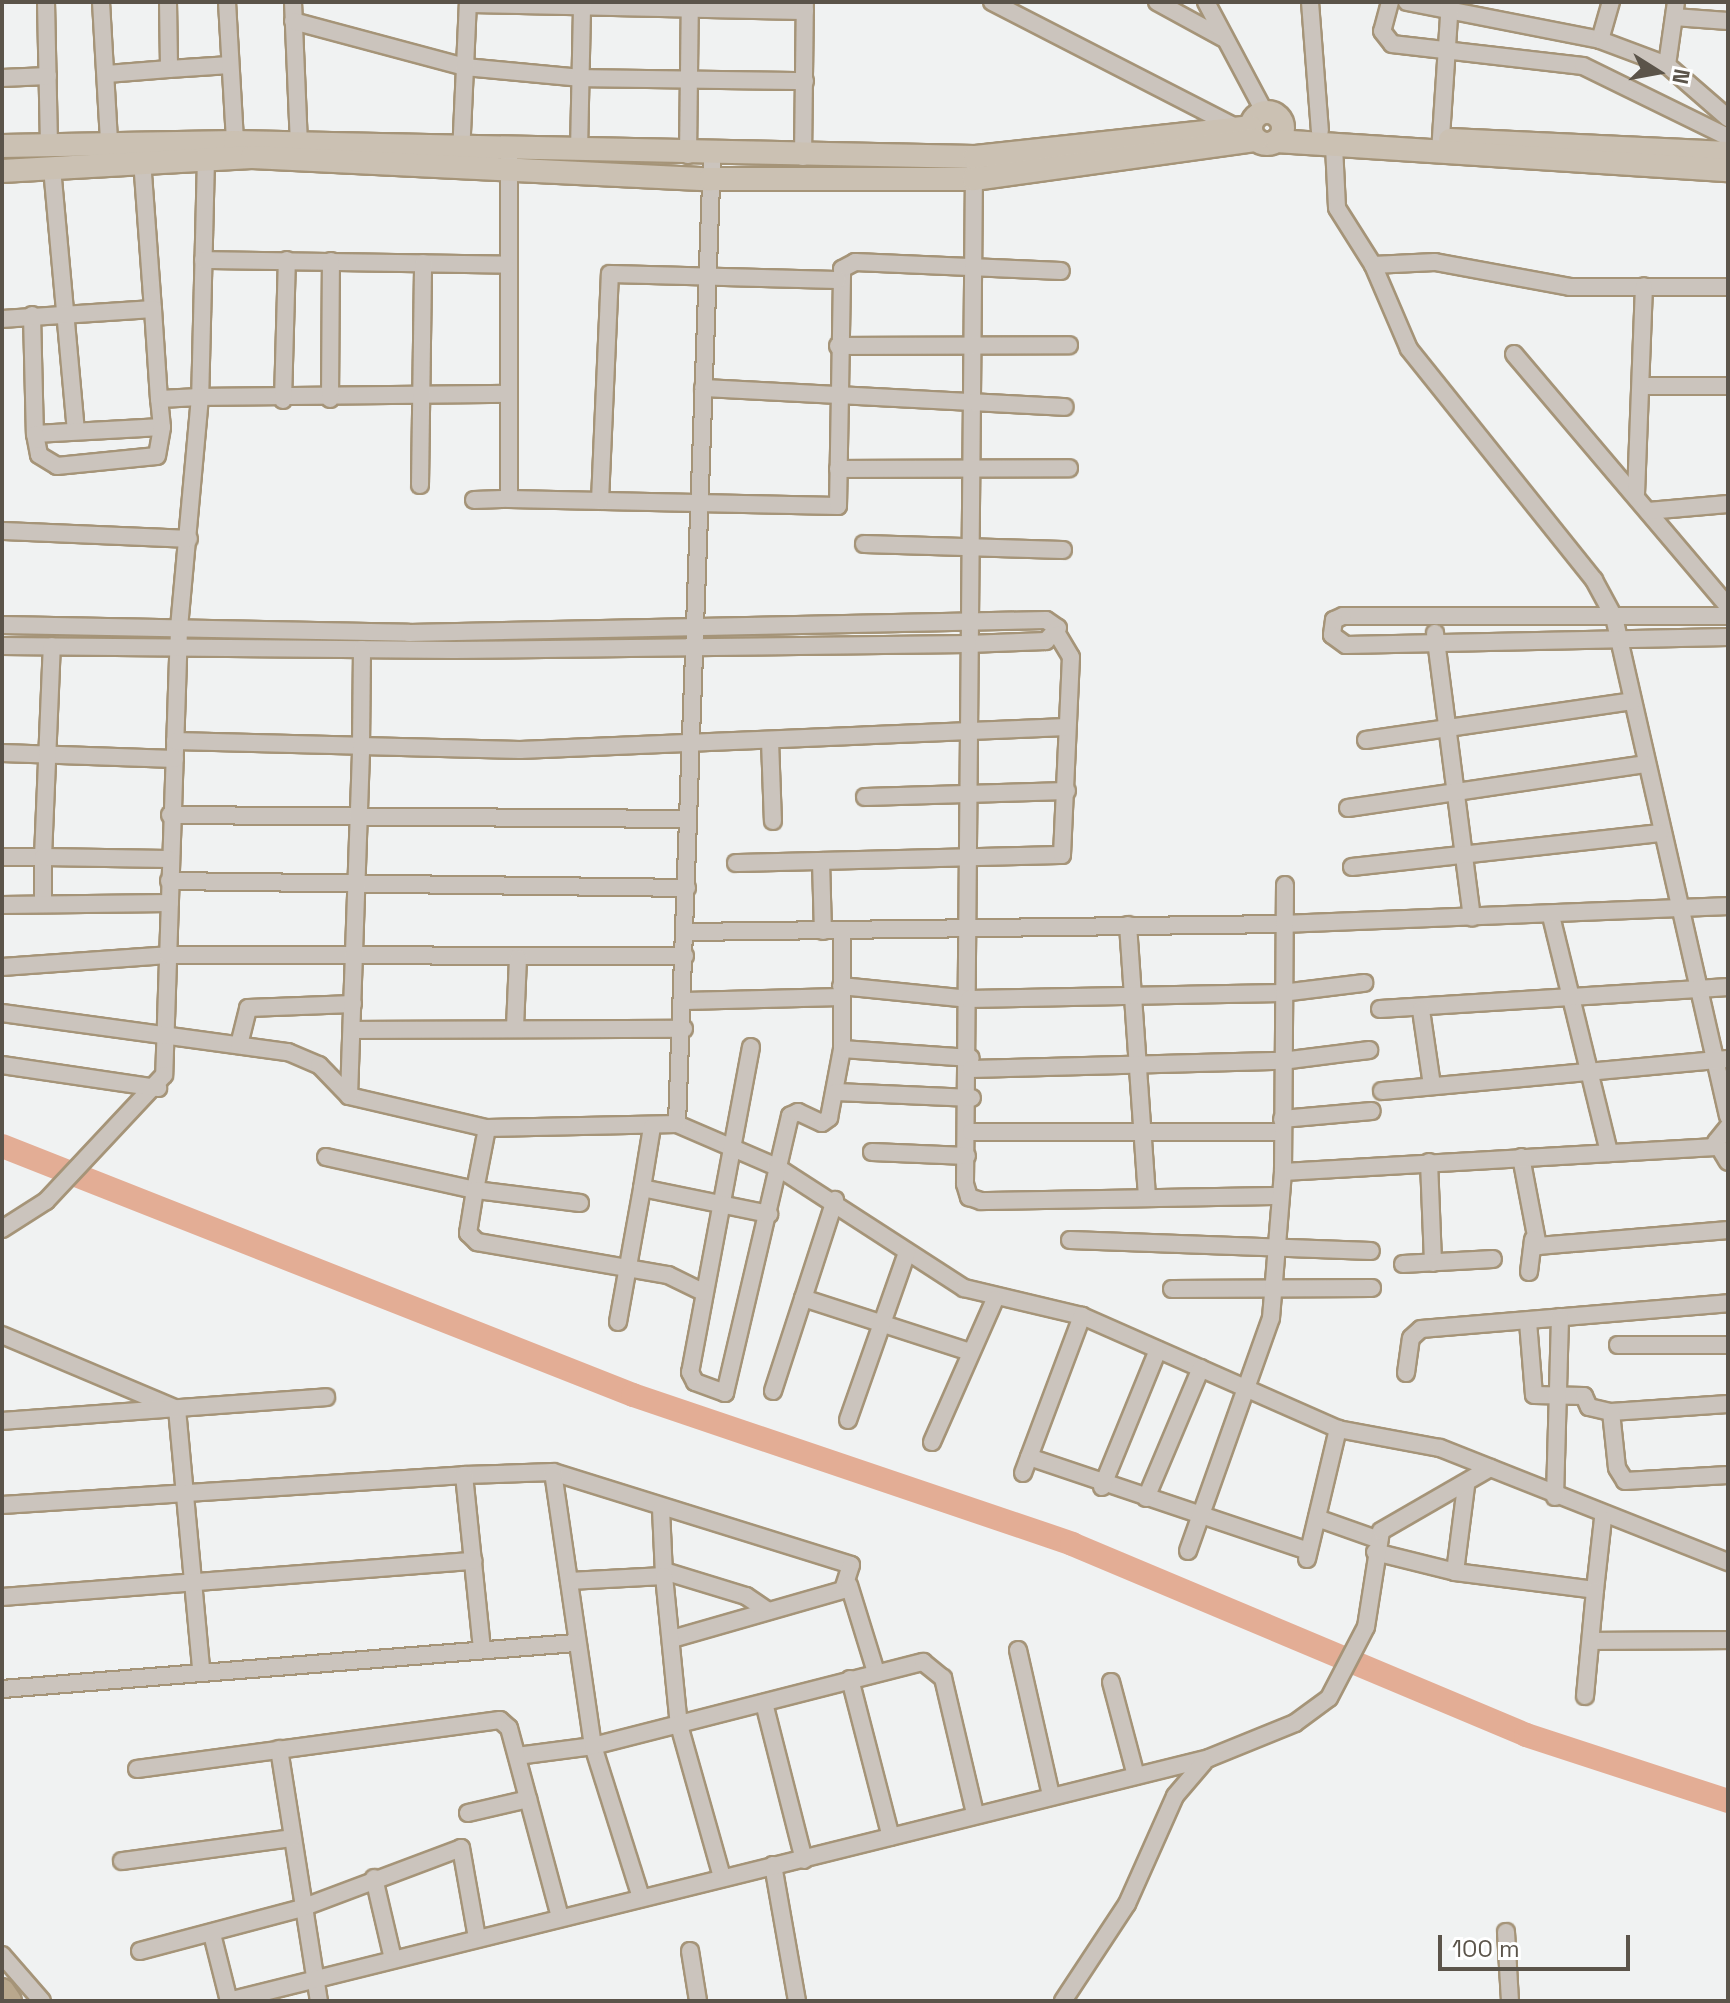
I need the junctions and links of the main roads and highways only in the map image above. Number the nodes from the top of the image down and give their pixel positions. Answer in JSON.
{"nodes":[{"id":1,"x":2,"y":146,"type":"edge"},
{"id":2,"x":1441,"y":147,"type":"junction"},
{"id":3,"x":1728,"y":153,"type":"edge"},
{"id":4,"x":460,"y":158,"type":"junction"},
{"id":5,"x":509,"y":160,"type":"junction"},
{"id":6,"x":711,"y":168,"type":"junction"},
{"id":7,"x":974,"y":168,"type":"junction"},
{"id":8,"x":1728,"y":170,"type":"edge"},
{"id":9,"x":2,"y":171,"type":"edge"},
{"id":10,"x":2,"y":1991,"type":"edge"},
{"id":11,"x":9,"y":2001,"type":"edge"}],
"edges":[{"from":1,"to":4,"type":"main road"},
{"from":2,"to":3,"type":"main road"},
{"from":2,"to":7,"type":"main road"},
{"from":2,"to":8,"type":"main road"},
{"from":4,"to":5,"type":"main road"},
{"from":4,"to":9,"type":"main road"},
{"from":5,"to":6,"type":"main road"},
{"from":5,"to":6,"type":"main road"},
{"from":6,"to":7,"type":"main road"},
{"from":6,"to":7,"type":"main road"},
{"from":10,"to":11,"type":"highway"}]}
